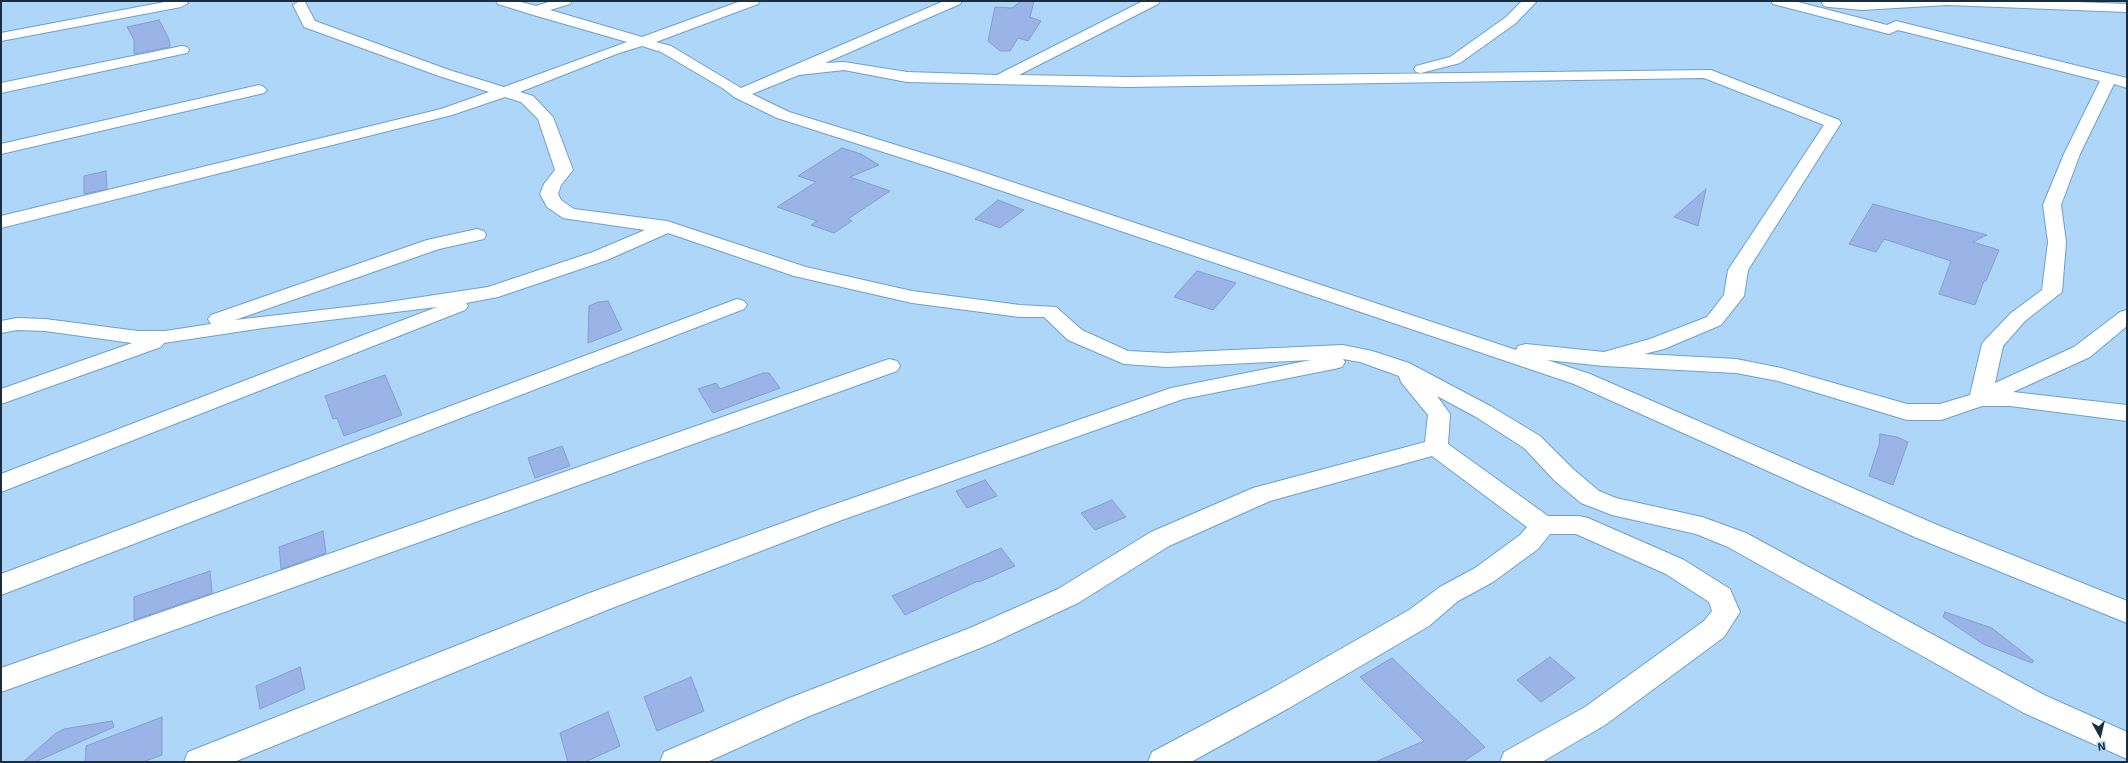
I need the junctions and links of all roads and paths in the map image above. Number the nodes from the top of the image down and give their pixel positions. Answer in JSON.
{"nodes":[{"id":1,"x":503,"y":1,"type":"edge"},
{"id":2,"x":565,"y":1,"type":"edge"},
{"id":3,"x":753,"y":1,"type":"edge"},
{"id":4,"x":955,"y":1,"type":"edge"},
{"id":5,"x":1153,"y":1,"type":"edge"},
{"id":6,"x":1530,"y":1,"type":"edge"},
{"id":7,"x":1778,"y":1,"type":"edge"},
{"id":8,"x":1808,"y":1,"type":"edge"},
{"id":9,"x":181,"y":3,"type":"dead end"},
{"id":10,"x":300,"y":5,"type":"dead end"},
{"id":11,"x":2127,"y":8,"type":"edge"},
{"id":12,"x":535,"y":11,"type":"junction"},
{"id":13,"x":1,"y":37,"type":"edge"},
{"id":14,"x":642,"y":42,"type":"junction"},
{"id":15,"x":182,"y":50,"type":"dead end"},
{"id":16,"x":796,"y":71,"type":"junction"},
{"id":17,"x":1000,"y":78,"type":"junction"},
{"id":18,"x":1330,"y":80,"type":"junction"},
{"id":19,"x":2118,"y":81,"type":"edge"},
{"id":20,"x":1,"y":88,"type":"edge"},
{"id":21,"x":259,"y":90,"type":"dead end"},
{"id":22,"x":507,"y":92,"type":"junction"},
{"id":23,"x":739,"y":94,"type":"junction"},
{"id":24,"x":1,"y":149,"type":"edge"},
{"id":25,"x":1,"y":222,"type":"edge"},
{"id":26,"x":667,"y":227,"type":"junction"},
{"id":27,"x":477,"y":235,"type":"dead end"},
{"id":28,"x":491,"y":294,"type":"junction"},
{"id":29,"x":737,"y":306,"type":"dead end"},
{"id":30,"x":2127,"y":316,"type":"edge"},
{"id":31,"x":1,"y":327,"type":"edge"},
{"id":32,"x":165,"y":338,"type":"junction"},
{"id":33,"x":1485,"y":347,"type":"junction"},
{"id":34,"x":1364,"y":356,"type":"junction"},
{"id":35,"x":1604,"y":359,"type":"junction"},
{"id":36,"x":889,"y":366,"type":"dead end"},
{"id":37,"x":1401,"y":368,"type":"junction"},
{"id":38,"x":1,"y":397,"type":"edge"},
{"id":39,"x":1980,"y":399,"type":"junction"},
{"id":40,"x":2127,"y":414,"type":"edge"},
{"id":41,"x":1436,"y":447,"type":"junction"},
{"id":42,"x":1,"y":483,"type":"edge"},
{"id":43,"x":1543,"y":525,"type":"junction"},
{"id":44,"x":1,"y":585,"type":"edge"},
{"id":45,"x":2127,"y":612,"type":"edge"},
{"id":46,"x":1,"y":680,"type":"edge"},
{"id":47,"x":2127,"y":746,"type":"edge"},
{"id":48,"x":199,"y":762,"type":"edge"},
{"id":49,"x":675,"y":762,"type":"edge"},
{"id":50,"x":1163,"y":762,"type":"edge"},
{"id":51,"x":1515,"y":762,"type":"edge"}],
"edges":[{"from":1,"to":12,"type":"street"},
{"from":2,"to":12,"type":"street"},
{"from":3,"to":14,"type":"street"},
{"from":4,"to":16,"type":"street"},
{"from":5,"to":17,"type":"street"},
{"from":6,"to":18,"type":"street"},
{"from":7,"to":19,"type":"street"},
{"from":8,"to":11,"type":"street"},
{"from":9,"to":13,"type":"street"},
{"from":10,"to":22,"type":"street"},
{"from":12,"to":14,"type":"street"},
{"from":14,"to":22,"type":"street"},
{"from":14,"to":23,"type":"street"},
{"from":15,"to":20,"type":"street"},
{"from":16,"to":17,"type":"street"},
{"from":16,"to":23,"type":"street"},
{"from":17,"to":18,"type":"street"},
{"from":18,"to":35,"type":"street"},
{"from":19,"to":39,"type":"street"},
{"from":21,"to":24,"type":"street"},
{"from":22,"to":25,"type":"street"},
{"from":22,"to":26,"type":"street"},
{"from":23,"to":33,"type":"street"},
{"from":26,"to":28,"type":"street"},
{"from":26,"to":34,"type":"street"},
{"from":27,"to":32,"type":"street"},
{"from":28,"to":32,"type":"street"},
{"from":28,"to":42,"type":"street"},
{"from":29,"to":44,"type":"street"},
{"from":30,"to":39,"type":"street"},
{"from":31,"to":32,"type":"street"},
{"from":32,"to":38,"type":"street"},
{"from":33,"to":35,"type":"street"},
{"from":33,"to":45,"type":"street"},
{"from":34,"to":37,"type":"street"},
{"from":34,"to":48,"type":"street"},
{"from":35,"to":39,"type":"street"},
{"from":36,"to":46,"type":"street"},
{"from":37,"to":41,"type":"street"},
{"from":37,"to":47,"type":"street"},
{"from":39,"to":40,"type":"street"},
{"from":41,"to":43,"type":"street"},
{"from":41,"to":49,"type":"street"},
{"from":43,"to":50,"type":"street"},
{"from":43,"to":51,"type":"street"}]}
